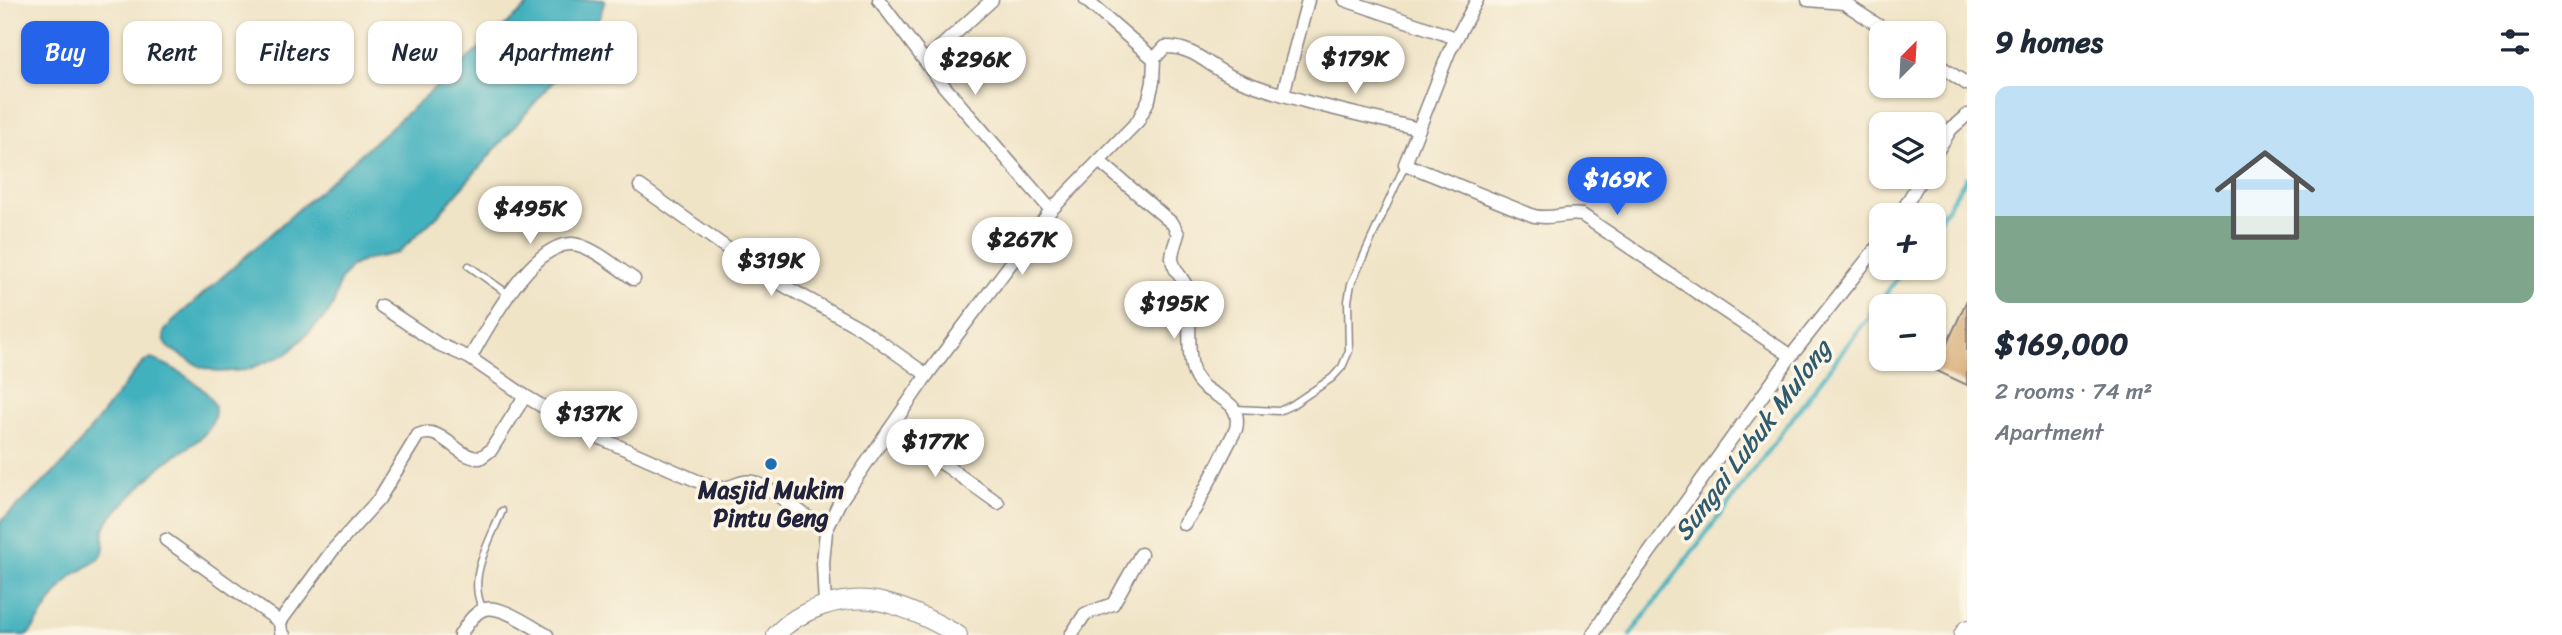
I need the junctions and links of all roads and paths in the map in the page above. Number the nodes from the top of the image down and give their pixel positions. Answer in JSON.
{"nodes":[{"id":1,"x":879,"y":0,"type":"edge"},
{"id":2,"x":992,"y":0,"type":"edge"},
{"id":3,"x":1086,"y":0,"type":"edge"},
{"id":4,"x":1308,"y":0,"type":"edge"},
{"id":5,"x":1345,"y":0,"type":"edge"},
{"id":6,"x":1477,"y":0,"type":"edge"},
{"id":7,"x":1808,"y":0,"type":"edge"},
{"id":8,"x":1845,"y":2,"type":"edge"},
{"id":9,"x":1873,"y":21,"type":"edge"},
{"id":10,"x":1456,"y":38,"type":"junction"},
{"id":11,"x":1154,"y":59,"type":"junction"},
{"id":12,"x":925,"y":61,"type":"junction"},
{"id":13,"x":1946,"y":70,"type":"edge"},
{"id":14,"x":1967,"y":84,"type":"edge"},
{"id":15,"x":1283,"y":94,"type":"junction"},
{"id":16,"x":1967,"y":115,"type":"edge"},
{"id":17,"x":1419,"y":129,"type":"junction"},
{"id":18,"x":1946,"y":137,"type":"edge"},
{"id":19,"x":1099,"y":161,"type":"junction"},
{"id":20,"x":1405,"y":164,"type":"junction"},
{"id":21,"x":639,"y":186,"type":"dead end"},
{"id":22,"x":1051,"y":210,"type":"junction"},
{"id":23,"x":1869,"y":257,"type":"edge"},
{"id":24,"x":469,"y":267,"type":"dead end"},
{"id":25,"x":634,"y":279,"type":"dead end"},
{"id":26,"x":508,"y":294,"type":"junction"},
{"id":27,"x":381,"y":306,"type":"dead end"},
{"id":28,"x":1791,"y":356,"type":"junction"},
{"id":29,"x":470,"y":358,"type":"junction"},
{"id":30,"x":928,"y":375,"type":"junction"},
{"id":31,"x":525,"y":396,"type":"junction"},
{"id":32,"x":1235,"y":409,"type":"junction"},
{"id":33,"x":889,"y":430,"type":"junction"},
{"id":34,"x":998,"y":503,"type":"dead end"},
{"id":35,"x":502,"y":511,"type":"dead end"},
{"id":36,"x":1184,"y":524,"type":"dead end"},
{"id":37,"x":826,"y":531,"type":"junction"},
{"id":38,"x":166,"y":540,"type":"dead end"},
{"id":39,"x":1141,"y":554,"type":"dead end"},
{"id":40,"x":825,"y":606,"type":"junction"},
{"id":41,"x":482,"y":609,"type":"junction"},
{"id":42,"x":280,"y":622,"type":"junction"},
{"id":43,"x":1967,"y":629,"type":"edge"},
{"id":44,"x":285,"y":635,"type":"edge"},
{"id":45,"x":460,"y":635,"type":"edge"},
{"id":46,"x":547,"y":635,"type":"edge"},
{"id":47,"x":776,"y":635,"type":"edge"},
{"id":48,"x":958,"y":635,"type":"edge"},
{"id":49,"x":1071,"y":635,"type":"edge"},
{"id":50,"x":1593,"y":635,"type":"edge"},
{"id":51,"x":1963,"y":635,"type":"edge"}],
"edges":[{"from":1,"to":12,"type":"street"},
{"from":2,"to":12,"type":"street"},
{"from":3,"to":11,"type":"street"},
{"from":4,"to":15,"type":"street"},
{"from":5,"to":10,"type":"street"},
{"from":6,"to":10,"type":"street"},
{"from":7,"to":8,"type":"street"},
{"from":8,"to":9,"type":"street"},
{"from":10,"to":17,"type":"street"},
{"from":11,"to":15,"type":"street"},
{"from":11,"to":19,"type":"street"},
{"from":12,"to":22,"type":"street"},
{"from":13,"to":14,"type":"street"},
{"from":15,"to":17,"type":"street"},
{"from":16,"to":18,"type":"street"},
{"from":17,"to":20,"type":"street"},
{"from":19,"to":22,"type":"street"},
{"from":19,"to":32,"type":"street"},
{"from":20,"to":28,"type":"street"},
{"from":20,"to":32,"type":"lane"},
{"from":21,"to":30,"type":"street"},
{"from":22,"to":30,"type":"street"},
{"from":23,"to":28,"type":"street"},
{"from":24,"to":26,"type":"lane"},
{"from":25,"to":26,"type":"street"},
{"from":26,"to":29,"type":"street"},
{"from":27,"to":29,"type":"street"},
{"from":28,"to":50,"type":"street"},
{"from":29,"to":31,"type":"street"},
{"from":30,"to":33,"type":"street"},
{"from":31,"to":37,"type":"street"},
{"from":31,"to":42,"type":"street"},
{"from":32,"to":36,"type":"street"},
{"from":33,"to":34,"type":"street"},
{"from":33,"to":37,"type":"street"},
{"from":35,"to":41,"type":"lane"},
{"from":37,"to":40,"type":"street"},
{"from":38,"to":42,"type":"street"},
{"from":39,"to":49,"type":"street"},
{"from":40,"to":47,"type":"main road"},
{"from":40,"to":48,"type":"main road"},
{"from":41,"to":45,"type":"street"},
{"from":41,"to":46,"type":"street"},
{"from":42,"to":44,"type":"street"},
{"from":43,"to":51,"type":"main road"}]}
